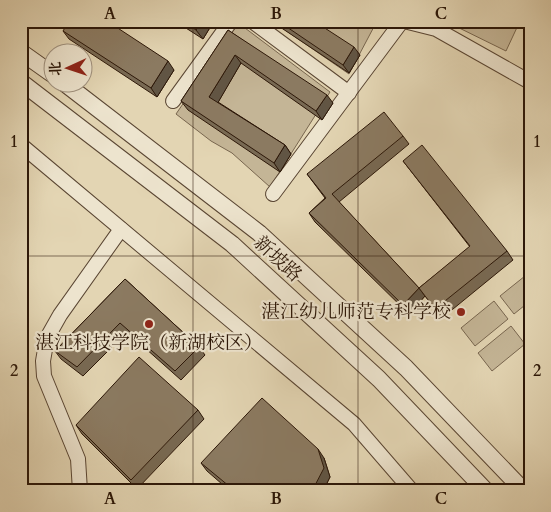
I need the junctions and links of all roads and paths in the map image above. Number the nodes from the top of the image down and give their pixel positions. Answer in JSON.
{"nodes":[{"id":1,"x":231,"y":21,"type":"edge"},
{"id":2,"x":252,"y":21,"type":"edge"},
{"id":3,"x":403,"y":21,"type":"edge"},
{"id":4,"x":21,"y":52,"type":"edge"},
{"id":5,"x":42,"y":67,"type":"edge"},
{"id":6,"x":21,"y":82,"type":"edge"},
{"id":7,"x":530,"y":82,"type":"edge"},
{"id":8,"x":76,"y":92,"type":"edge"},
{"id":9,"x":349,"y":93,"type":"junction"},
{"id":10,"x":173,"y":101,"type":"dead end"},
{"id":11,"x":21,"y":145,"type":"edge"},
{"id":12,"x":273,"y":194,"type":"dead end"},
{"id":13,"x":121,"y":229,"type":"junction"},
{"id":14,"x":80,"y":491,"type":"edge"},
{"id":15,"x":412,"y":491,"type":"edge"},
{"id":16,"x":486,"y":491,"type":"edge"},
{"id":17,"x":524,"y":491,"type":"edge"}],
"edges":[{"from":1,"to":10,"type":"street"},
{"from":2,"to":9,"type":"street"},
{"from":3,"to":7,"type":"street"},
{"from":3,"to":9,"type":"street"},
{"from":4,"to":5,"type":"street"},
{"from":6,"to":16,"type":"street","name":"新坡路"},
{"from":8,"to":17,"type":"street","name":"新坡路"},
{"from":9,"to":12,"type":"street"},
{"from":11,"to":13,"type":"street"},
{"from":13,"to":14,"type":"street"},
{"from":13,"to":15,"type":"street"}]}
